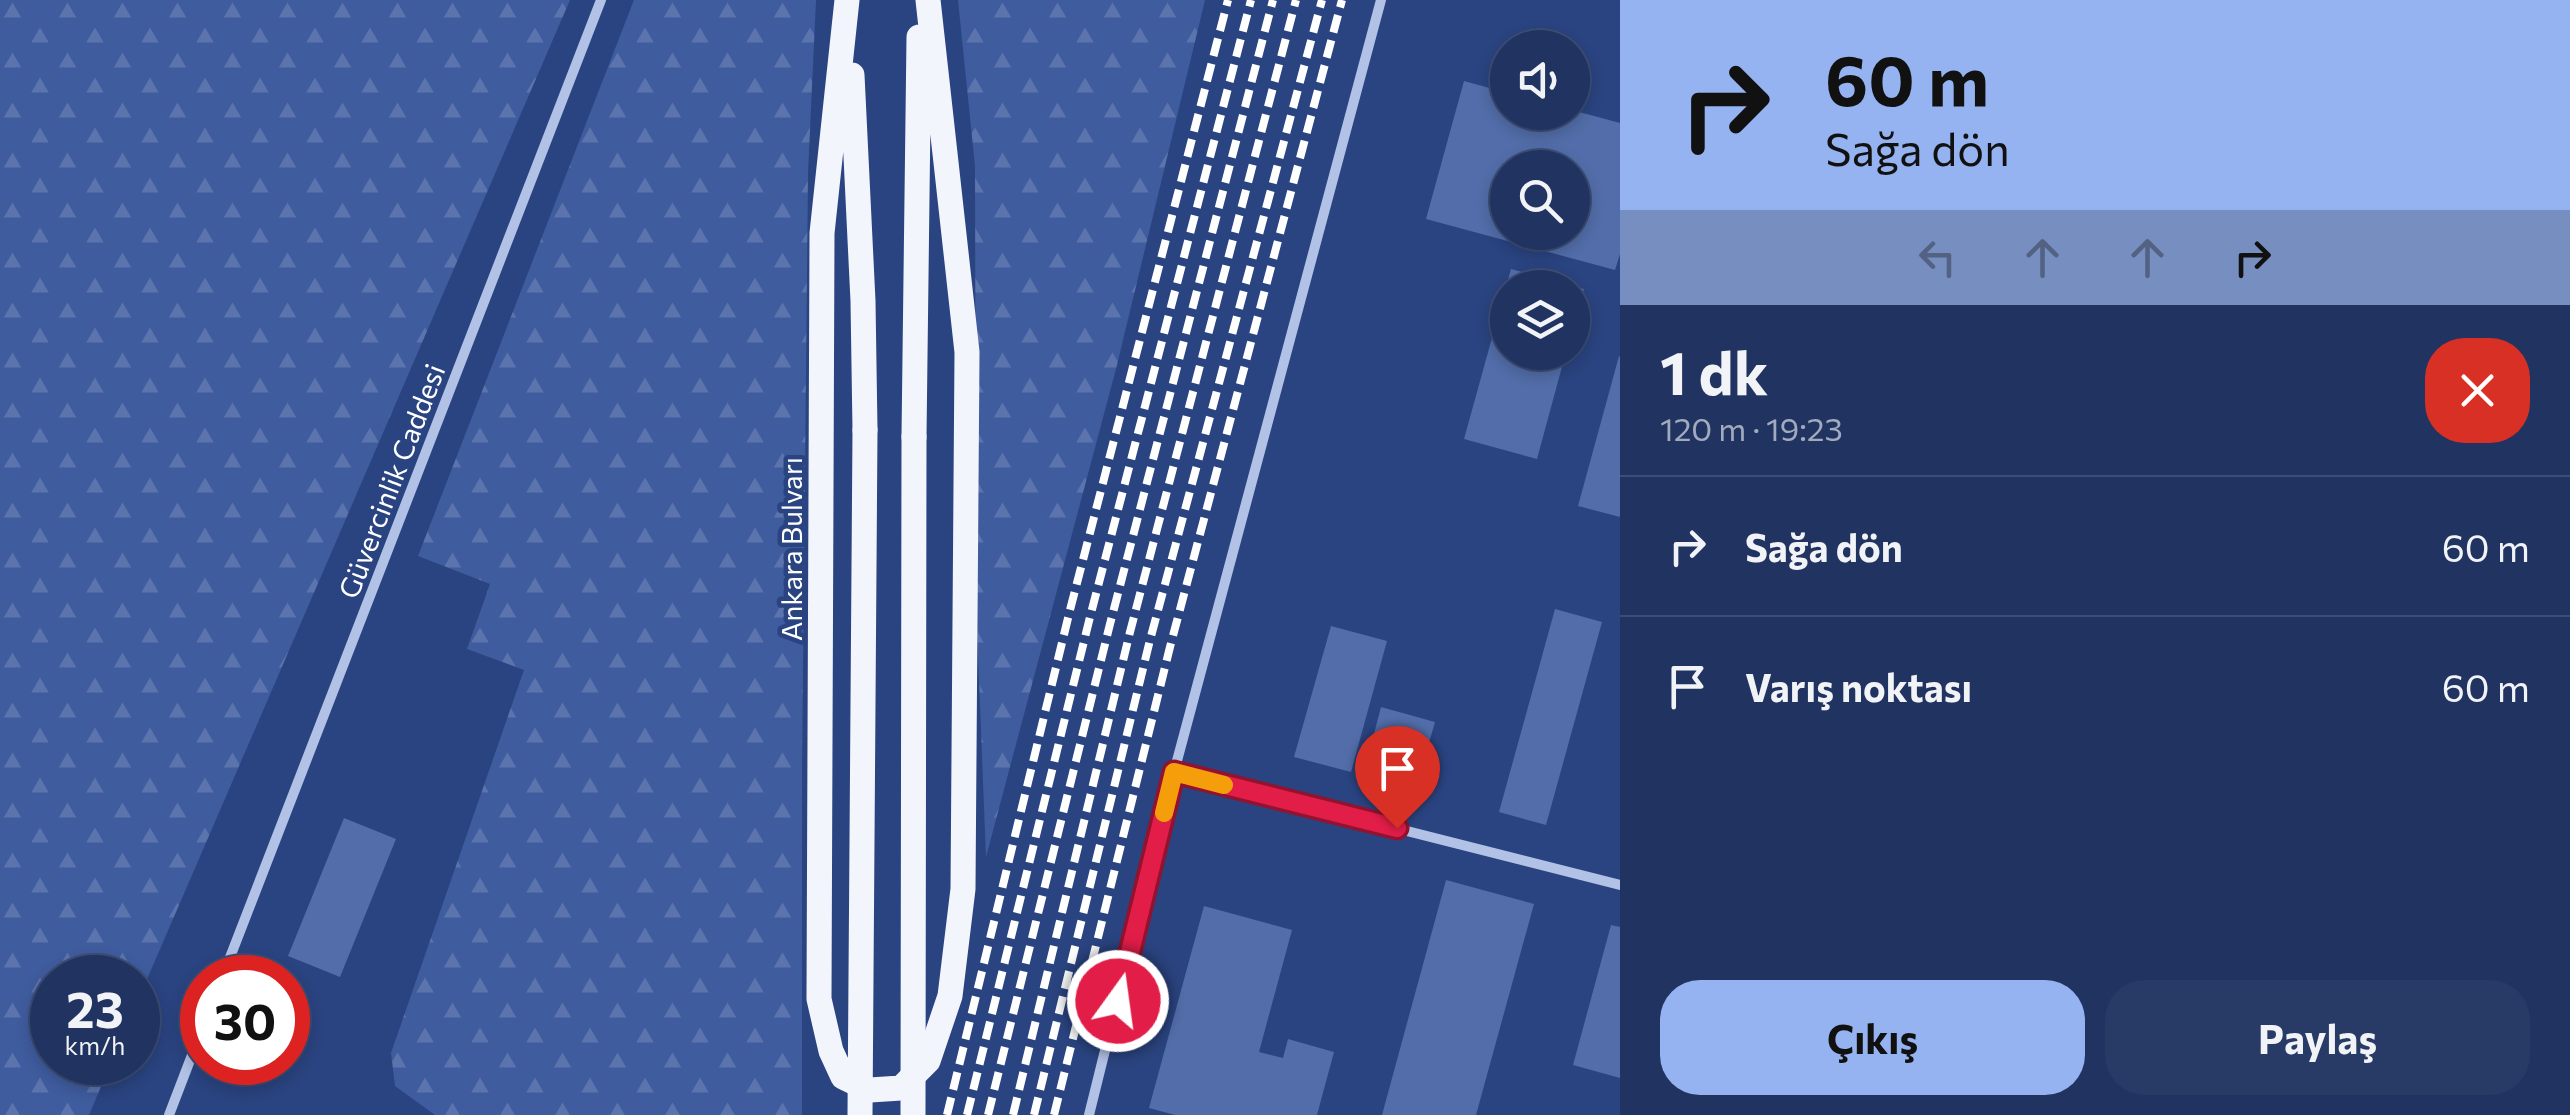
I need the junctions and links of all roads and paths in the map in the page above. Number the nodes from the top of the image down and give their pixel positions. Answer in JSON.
{"nodes":[{"id":1,"x":601,"y":0,"type":"edge"},
{"id":2,"x":848,"y":0,"type":"edge"},
{"id":3,"x":920,"y":0,"type":"edge"},
{"id":4,"x":928,"y":0,"type":"edge"},
{"id":5,"x":1381,"y":0,"type":"edge"},
{"id":6,"x":1174,"y":772,"type":"junction"},
{"id":7,"x":1620,"y":885,"type":"edge"},
{"id":8,"x":231,"y":955,"type":"edge"},
{"id":9,"x":181,"y":1085,"type":"edge"},
{"id":10,"x":169,"y":1115,"type":"edge"},
{"id":11,"x":860,"y":1115,"type":"edge"},
{"id":12,"x":913,"y":1115,"type":"edge"},
{"id":13,"x":1089,"y":1115,"type":"edge"}],
"edges":[{"from":1,"to":8,"type":"street","name":"Güvercinlik Caddesi"},
{"from":2,"to":4,"type":"main road","name":"Ankara Bulvarı"},
{"from":2,"to":11,"type":"main road","name":"Ankara Bulvarı","bridge":true},
{"from":3,"to":12,"type":"main road","bridge":true},
{"from":5,"to":6,"type":"street"},
{"from":6,"to":7,"type":"street"},
{"from":6,"to":13,"type":"street"},
{"from":9,"to":10,"type":"street"}]}
